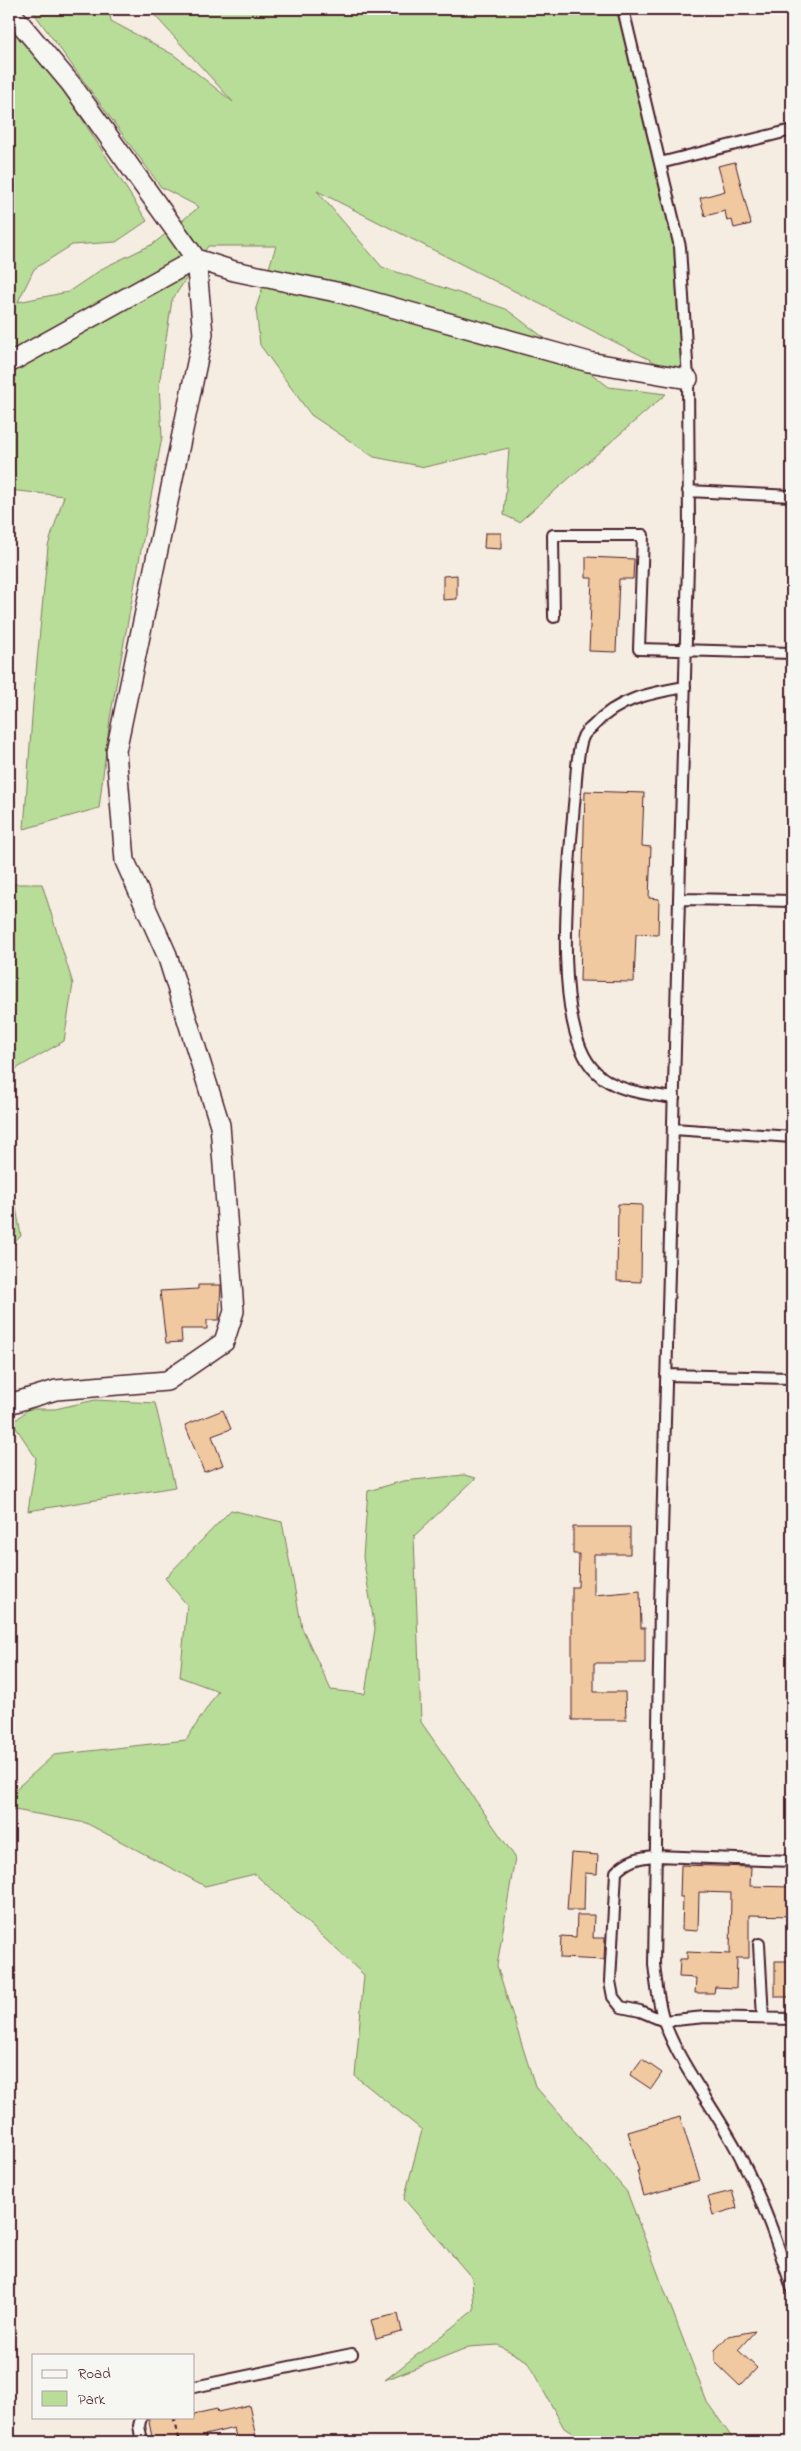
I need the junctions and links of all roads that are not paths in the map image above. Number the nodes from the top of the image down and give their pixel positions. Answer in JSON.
{"nodes":[{"id":1,"x":623,"y":9,"type":"edge"},
{"id":2,"x":9,"y":10,"type":"edge"},
{"id":3,"x":792,"y":130,"type":"edge"},
{"id":4,"x":660,"y":163,"type":"junction"},
{"id":5,"x":196,"y":259,"type":"junction"},
{"id":6,"x":9,"y":363,"type":"edge"},
{"id":7,"x":688,"y":379,"type":"junction"},
{"id":8,"x":688,"y":491,"type":"junction"},
{"id":9,"x":792,"y":496,"type":"edge"},
{"id":10,"x":554,"y":617,"type":"dead end"},
{"id":11,"x":686,"y":650,"type":"junction"},
{"id":12,"x":792,"y":653,"type":"edge"},
{"id":13,"x":684,"y":687,"type":"junction"},
{"id":14,"x":679,"y":899,"type":"junction"},
{"id":15,"x":792,"y":901,"type":"edge"},
{"id":16,"x":674,"y":1098,"type":"junction"},
{"id":17,"x":673,"y":1129,"type":"junction"},
{"id":18,"x":792,"y":1137,"type":"edge"},
{"id":19,"x":666,"y":1375,"type":"junction"},
{"id":20,"x":792,"y":1378,"type":"edge"},
{"id":21,"x":9,"y":1404,"type":"edge"},
{"id":22,"x":656,"y":1856,"type":"junction"},
{"id":23,"x":792,"y":1861,"type":"edge"},
{"id":24,"x":759,"y":1944,"type":"dead end"},
{"id":25,"x":763,"y":2018,"type":"junction"},
{"id":26,"x":792,"y":2019,"type":"edge"},
{"id":27,"x":664,"y":2022,"type":"junction"},
{"id":28,"x":792,"y":2288,"type":"edge"},
{"id":29,"x":352,"y":2354,"type":"dead end"},
{"id":30,"x":195,"y":2387,"type":"edge"},
{"id":31,"x":141,"y":2418,"type":"edge"},
{"id":32,"x":142,"y":2442,"type":"edge"}],
"edges":[{"from":1,"to":4,"type":"lane"},
{"from":2,"to":5,"type":"street"},
{"from":3,"to":4,"type":"lane"},
{"from":4,"to":7,"type":"lane"},
{"from":5,"to":6,"type":"street"},
{"from":5,"to":7,"type":"street"},
{"from":5,"to":21,"type":"street"},
{"from":7,"to":8,"type":"lane"},
{"from":8,"to":9,"type":"lane"},
{"from":8,"to":11,"type":"lane"},
{"from":10,"to":11,"type":"lane"},
{"from":11,"to":12,"type":"lane"},
{"from":11,"to":13,"type":"lane"},
{"from":13,"to":14,"type":"lane"},
{"from":13,"to":16,"type":"lane"},
{"from":14,"to":15,"type":"lane"},
{"from":14,"to":16,"type":"lane"},
{"from":16,"to":17,"type":"lane"},
{"from":17,"to":18,"type":"lane"},
{"from":17,"to":19,"type":"lane"},
{"from":19,"to":20,"type":"lane"},
{"from":19,"to":22,"type":"lane"},
{"from":22,"to":23,"type":"lane"},
{"from":22,"to":27,"type":"lane"},
{"from":22,"to":27,"type":"lane"},
{"from":24,"to":25,"type":"lane"},
{"from":25,"to":26,"type":"lane"},
{"from":25,"to":27,"type":"lane"},
{"from":27,"to":28,"type":"lane"},
{"from":29,"to":30,"type":"lane"},
{"from":31,"to":32,"type":"lane"}]}
